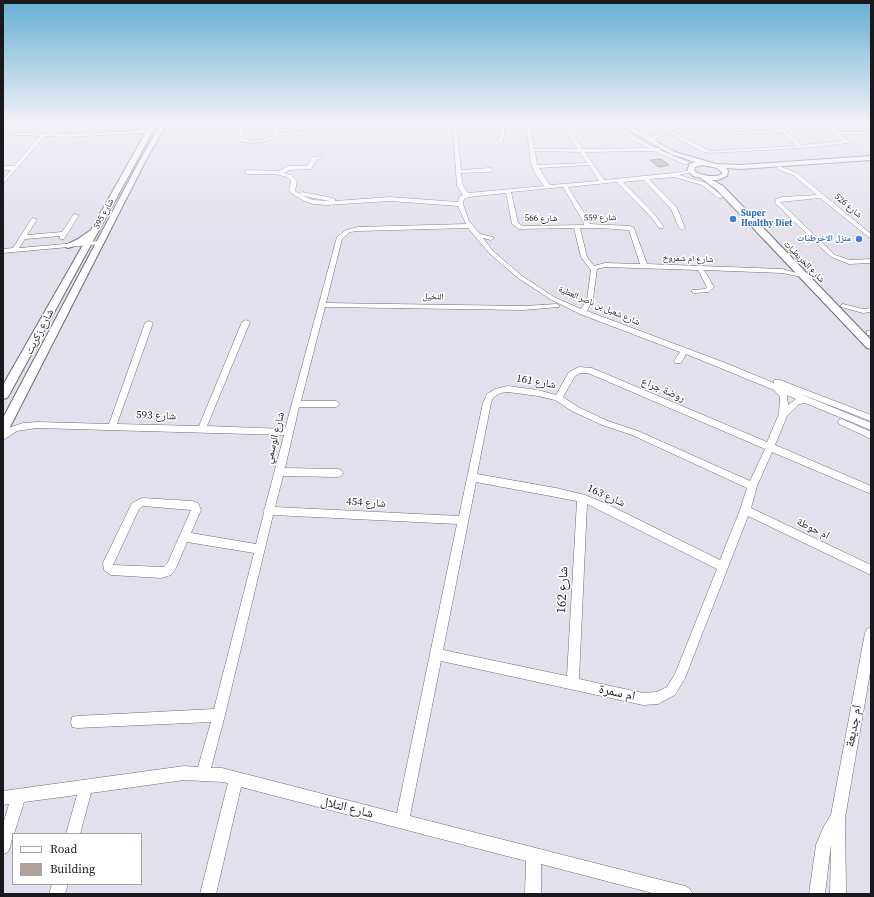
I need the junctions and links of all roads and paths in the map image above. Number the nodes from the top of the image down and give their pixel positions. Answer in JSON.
{"nodes":[{"id":1,"x":19,"y":164,"type":"edge"},
{"id":2,"x":132,"y":164,"type":"edge"},
{"id":3,"x":141,"y":164,"type":"edge"},
{"id":4,"x":311,"y":164,"type":"edge"},
{"id":5,"x":458,"y":164,"type":"edge"},
{"id":6,"x":534,"y":164,"type":"edge"},
{"id":7,"x":589,"y":164,"type":"joint"},
{"id":8,"x":684,"y":164,"type":"edge"},
{"id":9,"x":703,"y":164,"type":"joint"},
{"id":10,"x":794,"y":164,"type":"edge"},
{"id":11,"x":855,"y":164,"type":"edge"},
{"id":12,"x":717,"y":166,"type":"junction"},
{"id":13,"x":535,"y":167,"type":"junction"},
{"id":14,"x":689,"y":167,"type":"junction"},
{"id":15,"x":3,"y":168,"type":"edge"},
{"id":16,"x":15,"y":168,"type":"junction"},
{"id":17,"x":490,"y":170,"type":"dead end"},
{"id":18,"x":794,"y":171,"type":"junction"},
{"id":19,"x":247,"y":172,"type":"dead end"},
{"id":20,"x":459,"y":172,"type":"junction"},
{"id":21,"x":280,"y":173,"type":"junction"},
{"id":22,"x":674,"y":175,"type":"junction"},
{"id":23,"x":724,"y":176,"type":"junction"},
{"id":24,"x":701,"y":177,"type":"junction"},
{"id":25,"x":645,"y":178,"type":"junction"},
{"id":26,"x":618,"y":181,"type":"junction"},
{"id":27,"x":3,"y":182,"type":"edge"},
{"id":28,"x":603,"y":182,"type":"junction"},
{"id":29,"x":565,"y":186,"type":"junction"},
{"id":30,"x":548,"y":187,"type":"junction"},
{"id":31,"x":508,"y":191,"type":"junction"},
{"id":32,"x":720,"y":195,"type":"junction"},
{"id":33,"x":822,"y":196,"type":"junction"},
{"id":34,"x":462,"y":201,"type":"junction"},
{"id":35,"x":468,"y":208,"type":"dead end"},
{"id":36,"x":76,"y":215,"type":"dead end"},
{"id":37,"x":473,"y":218,"type":"dead end"},
{"id":38,"x":753,"y":218,"type":"junction"},
{"id":39,"x":34,"y":219,"type":"dead end"},
{"id":40,"x":465,"y":219,"type":"junction"},
{"id":41,"x":470,"y":226,"type":"junction"},
{"id":42,"x":577,"y":227,"type":"junction"},
{"id":43,"x":587,"y":227,"type":"junction"},
{"id":44,"x":661,"y":227,"type":"dead end"},
{"id":45,"x":682,"y":228,"type":"dead end"},
{"id":46,"x":757,"y":228,"type":"junction"},
{"id":47,"x":767,"y":228,"type":"junction"},
{"id":48,"x":96,"y":229,"type":"junction"},
{"id":49,"x":65,"y":234,"type":"junction"},
{"id":50,"x":476,"y":235,"type":"junction"},
{"id":51,"x":23,"y":237,"type":"junction"},
{"id":52,"x":871,"y":237,"type":"edge"},
{"id":53,"x":491,"y":238,"type":"dead end"},
{"id":54,"x":484,"y":244,"type":"junction"},
{"id":55,"x":93,"y":245,"type":"junction"},
{"id":56,"x":62,"y":247,"type":"junction"},
{"id":57,"x":787,"y":248,"type":"junction"},
{"id":58,"x":777,"y":249,"type":"junction"},
{"id":59,"x":15,"y":250,"type":"junction"},
{"id":60,"x":3,"y":251,"type":"edge"},
{"id":61,"x":80,"y":257,"type":"junction"},
{"id":62,"x":871,"y":261,"type":"edge"},
{"id":63,"x":516,"y":265,"type":"dead end"},
{"id":64,"x":792,"y":265,"type":"junction"},
{"id":65,"x":644,"y":266,"type":"junction"},
{"id":66,"x":593,"y":268,"type":"junction"},
{"id":67,"x":700,"y":268,"type":"junction"},
{"id":68,"x":512,"y":271,"type":"junction"},
{"id":69,"x":782,"y":271,"type":"junction"},
{"id":70,"x":802,"y":276,"type":"junction"},
{"id":71,"x":694,"y":291,"type":"dead end"},
{"id":72,"x":547,"y":301,"type":"junction"},
{"id":73,"x":322,"y":305,"type":"junction"},
{"id":74,"x":843,"y":306,"type":"junction"},
{"id":75,"x":871,"y":310,"type":"edge"},
{"id":76,"x":863,"y":311,"type":"junction"},
{"id":77,"x":583,"y":312,"type":"junction"},
{"id":78,"x":855,"y":318,"type":"junction"},
{"id":79,"x":246,"y":322,"type":"dead end"},
{"id":80,"x":149,"y":323,"type":"dead end"},
{"id":81,"x":640,"y":332,"type":"junction"},
{"id":82,"x":870,"y":333,"type":"edge"},
{"id":83,"x":871,"y":346,"type":"edge"},
{"id":84,"x":684,"y":351,"type":"junction"},
{"id":85,"x":678,"y":361,"type":"dead end"},
{"id":86,"x":725,"y":366,"type":"junction"},
{"id":87,"x":778,"y":389,"type":"junction"},
{"id":88,"x":3,"y":395,"type":"edge"},
{"id":89,"x":558,"y":398,"type":"junction"},
{"id":90,"x":804,"y":403,"type":"junction"},
{"id":91,"x":296,"y":404,"type":"junction"},
{"id":92,"x":336,"y":404,"type":"dead end"},
{"id":93,"x":826,"y":412,"type":"junction"},
{"id":94,"x":11,"y":414,"type":"junction"},
{"id":95,"x":783,"y":414,"type":"junction"},
{"id":96,"x":871,"y":418,"type":"edge"},
{"id":97,"x":23,"y":426,"type":"junction"},
{"id":98,"x":112,"y":427,"type":"junction"},
{"id":99,"x":871,"y":427,"type":"edge"},
{"id":100,"x":3,"y":429,"type":"edge"},
{"id":101,"x":202,"y":429,"type":"junction"},
{"id":102,"x":289,"y":432,"type":"junction"},
{"id":103,"x":871,"y":436,"type":"edge"},
{"id":104,"x":3,"y":437,"type":"edge"},
{"id":105,"x":770,"y":447,"type":"junction"},
{"id":106,"x":279,"y":472,"type":"junction"},
{"id":107,"x":338,"y":473,"type":"dead end"},
{"id":108,"x":472,"y":478,"type":"junction"},
{"id":109,"x":752,"y":486,"type":"junction"},
{"id":110,"x":871,"y":490,"type":"edge"},
{"id":111,"x":582,"y":498,"type":"junction"},
{"id":112,"x":745,"y":510,"type":"junction"},
{"id":113,"x":268,"y":511,"type":"junction"},
{"id":114,"x":463,"y":520,"type":"junction"},
{"id":115,"x":185,"y":536,"type":"junction"},
{"id":116,"x":258,"y":549,"type":"junction"},
{"id":117,"x":722,"y":566,"type":"junction"},
{"id":118,"x":871,"y":570,"type":"edge"},
{"id":119,"x":871,"y":633,"type":"edge"},
{"id":120,"x":436,"y":654,"type":"junction"},
{"id":121,"x":573,"y":684,"type":"junction"},
{"id":122,"x":219,"y":715,"type":"junction"},
{"id":123,"x":77,"y":722,"type":"dead end"},
{"id":124,"x":203,"y":773,"type":"junction"},
{"id":125,"x":236,"y":780,"type":"junction"},
{"id":126,"x":86,"y":786,"type":"junction"},
{"id":127,"x":19,"y":796,"type":"junction"},
{"id":128,"x":3,"y":798,"type":"edge"},
{"id":129,"x":838,"y":818,"type":"junction"},
{"id":130,"x":402,"y":822,"type":"junction"},
{"id":131,"x":73,"y":833,"type":"edge"},
{"id":132,"x":3,"y":847,"type":"edge"},
{"id":133,"x":534,"y":856,"type":"junction"},
{"id":134,"x":208,"y":894,"type":"edge"},
{"id":135,"x":533,"y":894,"type":"edge"},
{"id":136,"x":685,"y":894,"type":"edge"},
{"id":137,"x":817,"y":894,"type":"edge"},
{"id":138,"x":838,"y":894,"type":"edge"}],
"edges":[{"from":1,"to":16,"type":"street"},
{"from":2,"to":48,"type":"street","name":"شارع زكريت"},
{"from":3,"to":55,"type":"street","name":"شارع 595"},
{"from":4,"to":21,"type":"street"},
{"from":5,"to":20,"type":"street","name":"شارع شعيل بن ناصر العطية"},
{"from":6,"to":13,"type":"street"},
{"from":7,"to":13,"type":"street"},
{"from":7,"to":28,"type":"street"},
{"from":8,"to":14,"type":"street"},
{"from":9,"to":12,"type":"street"},
{"from":9,"to":14,"type":"street"},
{"from":10,"to":12,"type":"street"},
{"from":11,"to":18,"type":"street"},
{"from":12,"to":23,"type":"street","name":"شارع الخريطيات"},
{"from":13,"to":30,"type":"street"},
{"from":14,"to":22,"type":"street"},
{"from":14,"to":24,"type":"street","name":"شارع الخريطيات"},
{"from":15,"to":16,"type":"street"},
{"from":16,"to":27,"type":"street"},
{"from":17,"to":20,"type":"street"},
{"from":18,"to":23,"type":"street"},
{"from":18,"to":33,"type":"street","name":"شارع 526"},
{"from":19,"to":21,"type":"street"},
{"from":20,"to":34,"type":"street","name":"شارع شعيل بن ناصر العطية"},
{"from":21,"to":34,"type":"street"},
{"from":22,"to":24,"type":"street"},
{"from":22,"to":25,"type":"street"},
{"from":22,"to":32,"type":"street"},
{"from":23,"to":24,"type":"street"},
{"from":23,"to":38,"type":"street","name":"شارع الخريطيات"},
{"from":24,"to":32,"type":"street","name":"شارع الخريطيات"},
{"from":25,"to":26,"type":"street"},
{"from":25,"to":45,"type":"street"},
{"from":26,"to":28,"type":"street"},
{"from":26,"to":44,"type":"street"},
{"from":28,"to":29,"type":"street"},
{"from":29,"to":30,"type":"street"},
{"from":29,"to":43,"type":"street"},
{"from":30,"to":31,"type":"street"},
{"from":31,"to":34,"type":"street"},
{"from":31,"to":42,"type":"street","name":"شارع 566"},
{"from":32,"to":38,"type":"street","name":"شارع الخريطيات"},
{"from":33,"to":52,"type":"street","name":"شارع 526"},
{"from":33,"to":62,"type":"street"},
{"from":34,"to":35,"type":"street"},
{"from":34,"to":40,"type":"street","name":"شارع شعيل بن ناصر العطية"},
{"from":36,"to":49,"type":"street"},
{"from":37,"to":40,"type":"street"},
{"from":38,"to":46,"type":"street","name":"شارع الخريطيات"},
{"from":38,"to":47,"type":"street","name":"شارع الخريطيات"},
{"from":39,"to":51,"type":"street"},
{"from":40,"to":41,"type":"street","name":"شارع شعيل بن ناصر العطية"},
{"from":41,"to":50,"type":"street","name":"شارع شعيل بن ناصر العطية"},
{"from":41,"to":73,"type":"street","name":"شارع الوسمي"},
{"from":42,"to":43,"type":"street","name":"شارع 559"},
{"from":42,"to":66,"type":"street"},
{"from":43,"to":65,"type":"street","name":"شارع 559"},
{"from":46,"to":47,"type":"street"},
{"from":46,"to":58,"type":"street","name":"شارع الخريطيات"},
{"from":47,"to":57,"type":"street","name":"شارع الخريطيات"},
{"from":48,"to":55,"type":"street","name":"شارع زكريت"},
{"from":48,"to":56,"type":"street"},
{"from":49,"to":51,"type":"street"},
{"from":49,"to":56,"type":"street"},
{"from":50,"to":53,"type":"street"},
{"from":50,"to":54,"type":"street","name":"شارع شعيل بن ناصر العطية"},
{"from":51,"to":59,"type":"street"},
{"from":54,"to":68,"type":"street","name":"شارع شعيل بن ناصر العطية"},
{"from":54,"to":72,"type":"street"},
{"from":55,"to":56,"type":"street"},
{"from":55,"to":61,"type":"street","name":"شارع زكريت"},
{"from":55,"to":94,"type":"street","name":"شارع زكريت"},
{"from":56,"to":59,"type":"street"},
{"from":56,"to":61,"type":"street"},
{"from":57,"to":58,"type":"street"},
{"from":57,"to":74,"type":"street","name":"شارع الخريطيات"},
{"from":58,"to":64,"type":"street","name":"شارع الخريطيات"},
{"from":59,"to":60,"type":"street"},
{"from":61,"to":88,"type":"street","name":"شارع زكريت"},
{"from":63,"to":68,"type":"street"},
{"from":64,"to":69,"type":"street"},
{"from":64,"to":70,"type":"street","name":"شارع الخريطيات"},
{"from":65,"to":66,"type":"street","name":"شارع ام شمروخ"},
{"from":65,"to":67,"type":"street","name":"شارع ام شمروخ"},
{"from":66,"to":77,"type":"street"},
{"from":67,"to":69,"type":"street","name":"شارع ام شمروخ"},
{"from":67,"to":71,"type":"street"},
{"from":68,"to":72,"type":"street","name":"شارع شعيل بن ناصر العطية"},
{"from":69,"to":70,"type":"street","name":"شارع ام شمروخ"},
{"from":70,"to":83,"type":"street","name":"شارع الخريطيات"},
{"from":72,"to":73,"type":"street","name":"النخيل"},
{"from":72,"to":77,"type":"street","name":"شارع شعيل بن ناصر العطية"},
{"from":72,"to":81,"type":"street","name":"النخيل"},
{"from":73,"to":91,"type":"street","name":"شارع الوسمي"},
{"from":74,"to":76,"type":"street"},
{"from":74,"to":78,"type":"street","name":"شارع الخريطيات"},
{"from":75,"to":76,"type":"street"},
{"from":76,"to":78,"type":"street"},
{"from":77,"to":81,"type":"street","name":"شارع شعيل بن ناصر العطية"},
{"from":78,"to":82,"type":"street","name":"شارع الخريطيات"},
{"from":79,"to":101,"type":"street"},
{"from":80,"to":98,"type":"street"},
{"from":81,"to":84,"type":"street","name":"شارع شعيل بن ناصر العطية"},
{"from":84,"to":85,"type":"street"},
{"from":84,"to":86,"type":"street","name":"شارع شعيل بن ناصر العطية"},
{"from":86,"to":87,"type":"street","name":"شارع شعيل بن ناصر العطية"},
{"from":86,"to":96,"type":"street","name":"شارع شعيل بن ناصر العطية"},
{"from":87,"to":90,"type":"street","name":"شارع شعيل بن ناصر العطية"},
{"from":87,"to":95,"type":"street","name":"ام سمرة"},
{"from":89,"to":105,"type":"street","name":"روضة جراع"},
{"from":89,"to":108,"type":"street","name":"شارع 161"},
{"from":89,"to":109,"type":"street","name":"شارع 161"},
{"from":90,"to":93,"type":"street","name":"شارع شعيل بن ناصر العطية"},
{"from":90,"to":95,"type":"street","name":"ام سمرة"},
{"from":91,"to":92,"type":"street"},
{"from":91,"to":102,"type":"street","name":"شارع الوسمي"},
{"from":93,"to":99,"type":"street"},
{"from":93,"to":103,"type":"street"},
{"from":94,"to":97,"type":"street"},
{"from":94,"to":100,"type":"street","name":"شارع زكريت"},
{"from":95,"to":105,"type":"street","name":"ام سمرة"},
{"from":97,"to":98,"type":"street","name":"شارع 593"},
{"from":97,"to":104,"type":"street","name":"شارع 593"},
{"from":98,"to":101,"type":"street","name":"شارع 593"},
{"from":101,"to":102,"type":"street","name":"شارع 593"},
{"from":102,"to":106,"type":"street","name":"شارع الوسمي"},
{"from":105,"to":109,"type":"street","name":"ام سمرة"},
{"from":105,"to":110,"type":"street","name":"روضة جراع"},
{"from":106,"to":107,"type":"street"},
{"from":106,"to":113,"type":"street","name":"شارع الوسمي"},
{"from":108,"to":111,"type":"street","name":"شارع 163"},
{"from":108,"to":114,"type":"street","name":"شارع 161"},
{"from":109,"to":112,"type":"street","name":"ام سمرة"},
{"from":111,"to":117,"type":"street","name":"شارع 163"},
{"from":111,"to":121,"type":"street","name":"شارع 162"},
{"from":112,"to":117,"type":"street","name":"ام سمرة"},
{"from":112,"to":118,"type":"street","name":"ام حوطة"},
{"from":113,"to":114,"type":"street","name":"شارع 454"},
{"from":113,"to":116,"type":"street","name":"شارع الوسمي"},
{"from":114,"to":120,"type":"street","name":"شارع 161"},
{"from":115,"to":115,"type":"street"},
{"from":115,"to":116,"type":"street"},
{"from":116,"to":122,"type":"street","name":"شارع الوسمي"},
{"from":117,"to":121,"type":"street","name":"ام سمرة"},
{"from":119,"to":129,"type":"street","name":"ام جديعة"},
{"from":120,"to":121,"type":"street","name":"ام سمرة"},
{"from":120,"to":130,"type":"street"},
{"from":122,"to":123,"type":"street"},
{"from":122,"to":124,"type":"street","name":"شارع الوسمي"},
{"from":124,"to":125,"type":"street","name":"شارع التلال"},
{"from":124,"to":126,"type":"street","name":"شارع التلال"},
{"from":125,"to":130,"type":"street","name":"شارع التلال"},
{"from":125,"to":134,"type":"street"},
{"from":126,"to":127,"type":"street","name":"شارع التلال"},
{"from":126,"to":131,"type":"street"},
{"from":127,"to":128,"type":"street","name":"شارع التلال"},
{"from":127,"to":132,"type":"street"},
{"from":129,"to":137,"type":"street","name":"ام جديعة"},
{"from":129,"to":138,"type":"street","name":"ام جديعة"},
{"from":130,"to":133,"type":"street","name":"شارع التلال"},
{"from":133,"to":135,"type":"street"},
{"from":133,"to":136,"type":"street","name":"شارع التلال"}]}
